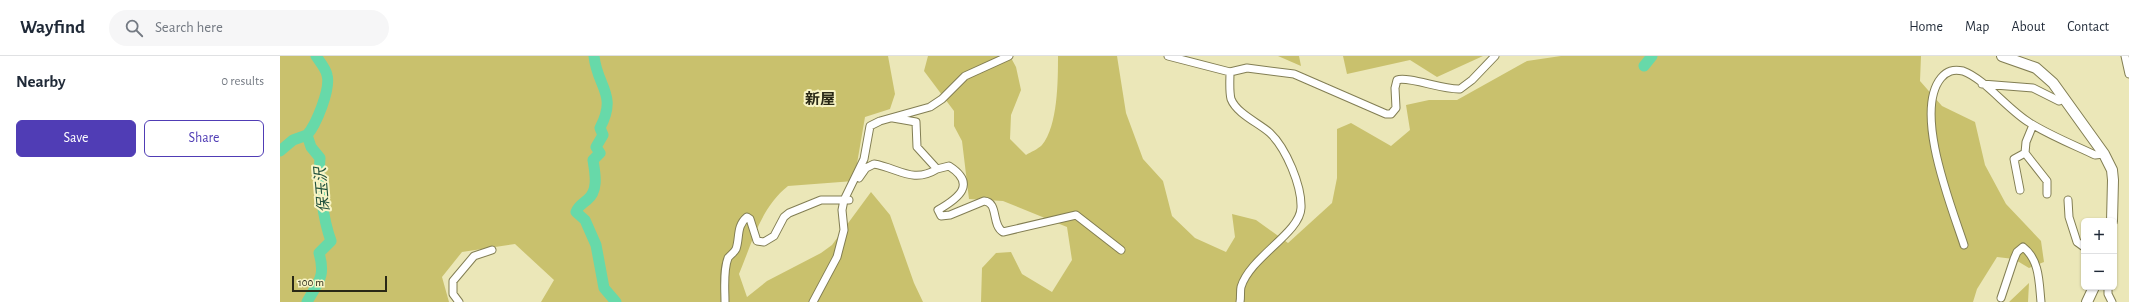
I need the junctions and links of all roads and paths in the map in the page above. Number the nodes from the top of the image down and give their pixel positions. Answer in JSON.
{"nodes":[{"id":1,"x":1009,"y":56,"type":"edge"},
{"id":2,"x":1168,"y":56,"type":"edge"},
{"id":3,"x":1495,"y":56,"type":"edge"},
{"id":4,"x":2125,"y":56,"type":"edge"},
{"id":5,"x":2008,"y":57,"type":"edge"},
{"id":6,"x":1230,"y":72,"type":"junction"},
{"id":7,"x":2129,"y":74,"type":"edge"},
{"id":8,"x":1982,"y":84,"type":"junction"},
{"id":9,"x":2063,"y":99,"type":"junction"},
{"id":10,"x":893,"y":118,"type":"junction"},
{"id":11,"x":2033,"y":125,"type":"junction"},
{"id":12,"x":2025,"y":153,"type":"junction"},
{"id":13,"x":2104,"y":154,"type":"junction"},
{"id":14,"x":937,"y":170,"type":"junction"},
{"id":15,"x":2020,"y":190,"type":"dead end"},
{"id":16,"x":2047,"y":194,"type":"dead end"},
{"id":17,"x":844,"y":200,"type":"junction"},
{"id":18,"x":2068,"y":200,"type":"dead end"},
{"id":19,"x":2112,"y":218,"type":"edge"},
{"id":20,"x":1964,"y":245,"type":"dead end"},
{"id":21,"x":2081,"y":245,"type":"edge"},
{"id":22,"x":492,"y":250,"type":"dead end"},
{"id":23,"x":1121,"y":250,"type":"dead end"},
{"id":24,"x":2093,"y":290,"type":"edge"},
{"id":25,"x":2108,"y":290,"type":"edge"},
{"id":26,"x":2001,"y":298,"type":"dead end"},
{"id":27,"x":459,"y":302,"type":"edge"},
{"id":28,"x":725,"y":302,"type":"edge"},
{"id":29,"x":813,"y":302,"type":"edge"},
{"id":30,"x":1240,"y":302,"type":"edge"},
{"id":31,"x":2041,"y":302,"type":"edge"},
{"id":32,"x":2087,"y":302,"type":"edge"},
{"id":33,"x":2112,"y":302,"type":"edge"}],
"edges":[{"from":1,"to":10,"type":"street"},
{"from":2,"to":6,"type":"street"},
{"from":3,"to":6,"type":"street"},
{"from":4,"to":7,"type":"street"},
{"from":5,"to":9,"type":"street"},
{"from":6,"to":30,"type":"street"},
{"from":8,"to":9,"type":"street"},
{"from":8,"to":11,"type":"street"},
{"from":8,"to":20,"type":"street"},
{"from":9,"to":13,"type":"street"},
{"from":10,"to":14,"type":"street"},
{"from":10,"to":17,"type":"street"},
{"from":11,"to":12,"type":"street"},
{"from":11,"to":13,"type":"street"},
{"from":12,"to":15,"type":"street"},
{"from":12,"to":16,"type":"street"},
{"from":13,"to":19,"type":"street"},
{"from":14,"to":17,"type":"street"},
{"from":14,"to":23,"type":"street"},
{"from":17,"to":28,"type":"street"},
{"from":17,"to":29,"type":"street"},
{"from":18,"to":21,"type":"street"},
{"from":22,"to":27,"type":"street"},
{"from":24,"to":32,"type":"street"},
{"from":25,"to":33,"type":"street"},
{"from":26,"to":31,"type":"street"}]}
